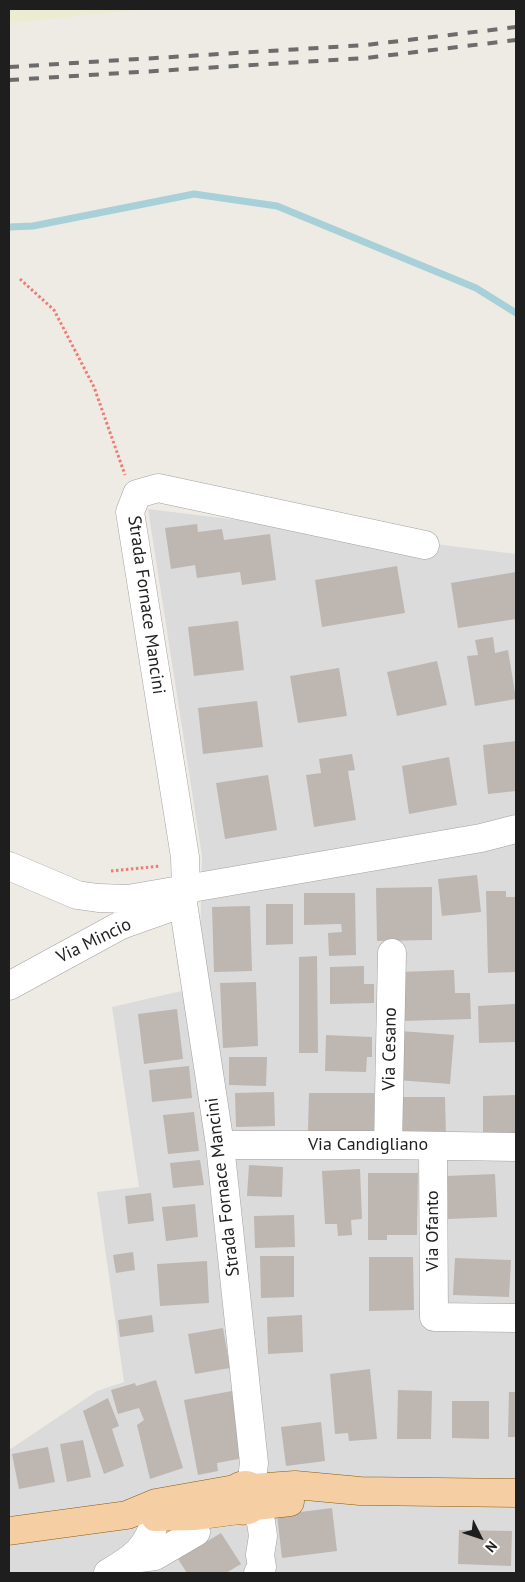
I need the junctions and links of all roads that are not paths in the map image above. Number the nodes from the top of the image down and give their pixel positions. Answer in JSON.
{"nodes":[{"id":1,"x":425,"y":545,"type":"dead end"},
{"id":2,"x":516,"y":830,"type":"edge"},
{"id":3,"x":9,"y":866,"type":"edge"},
{"id":4,"x":184,"y":896,"type":"junction"},
{"id":5,"x":392,"y":953,"type":"dead end"},
{"id":6,"x":9,"y":986,"type":"edge"},
{"id":7,"x":220,"y":1145,"type":"junction"},
{"id":8,"x":388,"y":1145,"type":"junction"},
{"id":9,"x":433,"y":1146,"type":"junction"},
{"id":10,"x":516,"y":1147,"type":"edge"},
{"id":11,"x":516,"y":1318,"type":"edge"},
{"id":12,"x":516,"y":1493,"type":"edge"},
{"id":13,"x":247,"y":1500,"type":"junction"},
{"id":14,"x":127,"y":1514,"type":"junction"},
{"id":15,"x":156,"y":1518,"type":"junction"},
{"id":16,"x":9,"y":1532,"type":"edge"},
{"id":17,"x":196,"y":1532,"type":"dead end"},
{"id":18,"x":132,"y":1559,"type":"junction"},
{"id":19,"x":262,"y":1567,"type":"edge"},
{"id":20,"x":108,"y":1573,"type":"edge"}],
"edges":[{"from":1,"to":4,"type":"street","name":"Strada Fornace Mancini"},
{"from":2,"to":4,"type":"street"},
{"from":3,"to":4,"type":"street"},
{"from":4,"to":6,"type":"street","name":"Via Mincio"},
{"from":4,"to":7,"type":"street","name":"Strada Fornace Mancini"},
{"from":5,"to":8,"type":"street","name":"Via Cesano"},
{"from":7,"to":8,"type":"street","name":"Via Candigliano"},
{"from":7,"to":13,"type":"street","name":"Strada Fornace Mancini"},
{"from":8,"to":9,"type":"street","name":"Via Candigliano"},
{"from":9,"to":10,"type":"street","name":"Via Candigliano"},
{"from":9,"to":11,"type":"street","name":"Via Ofanto"},
{"from":12,"to":13,"type":"main road"},
{"from":13,"to":14,"type":"main road"},
{"from":13,"to":15,"type":"main road"},
{"from":13,"to":19,"type":"street"},
{"from":14,"to":15,"type":"main road"},
{"from":14,"to":16,"type":"main road"},
{"from":15,"to":18,"type":"street"},
{"from":17,"to":18,"type":"street"},
{"from":18,"to":20,"type":"street"}]}
